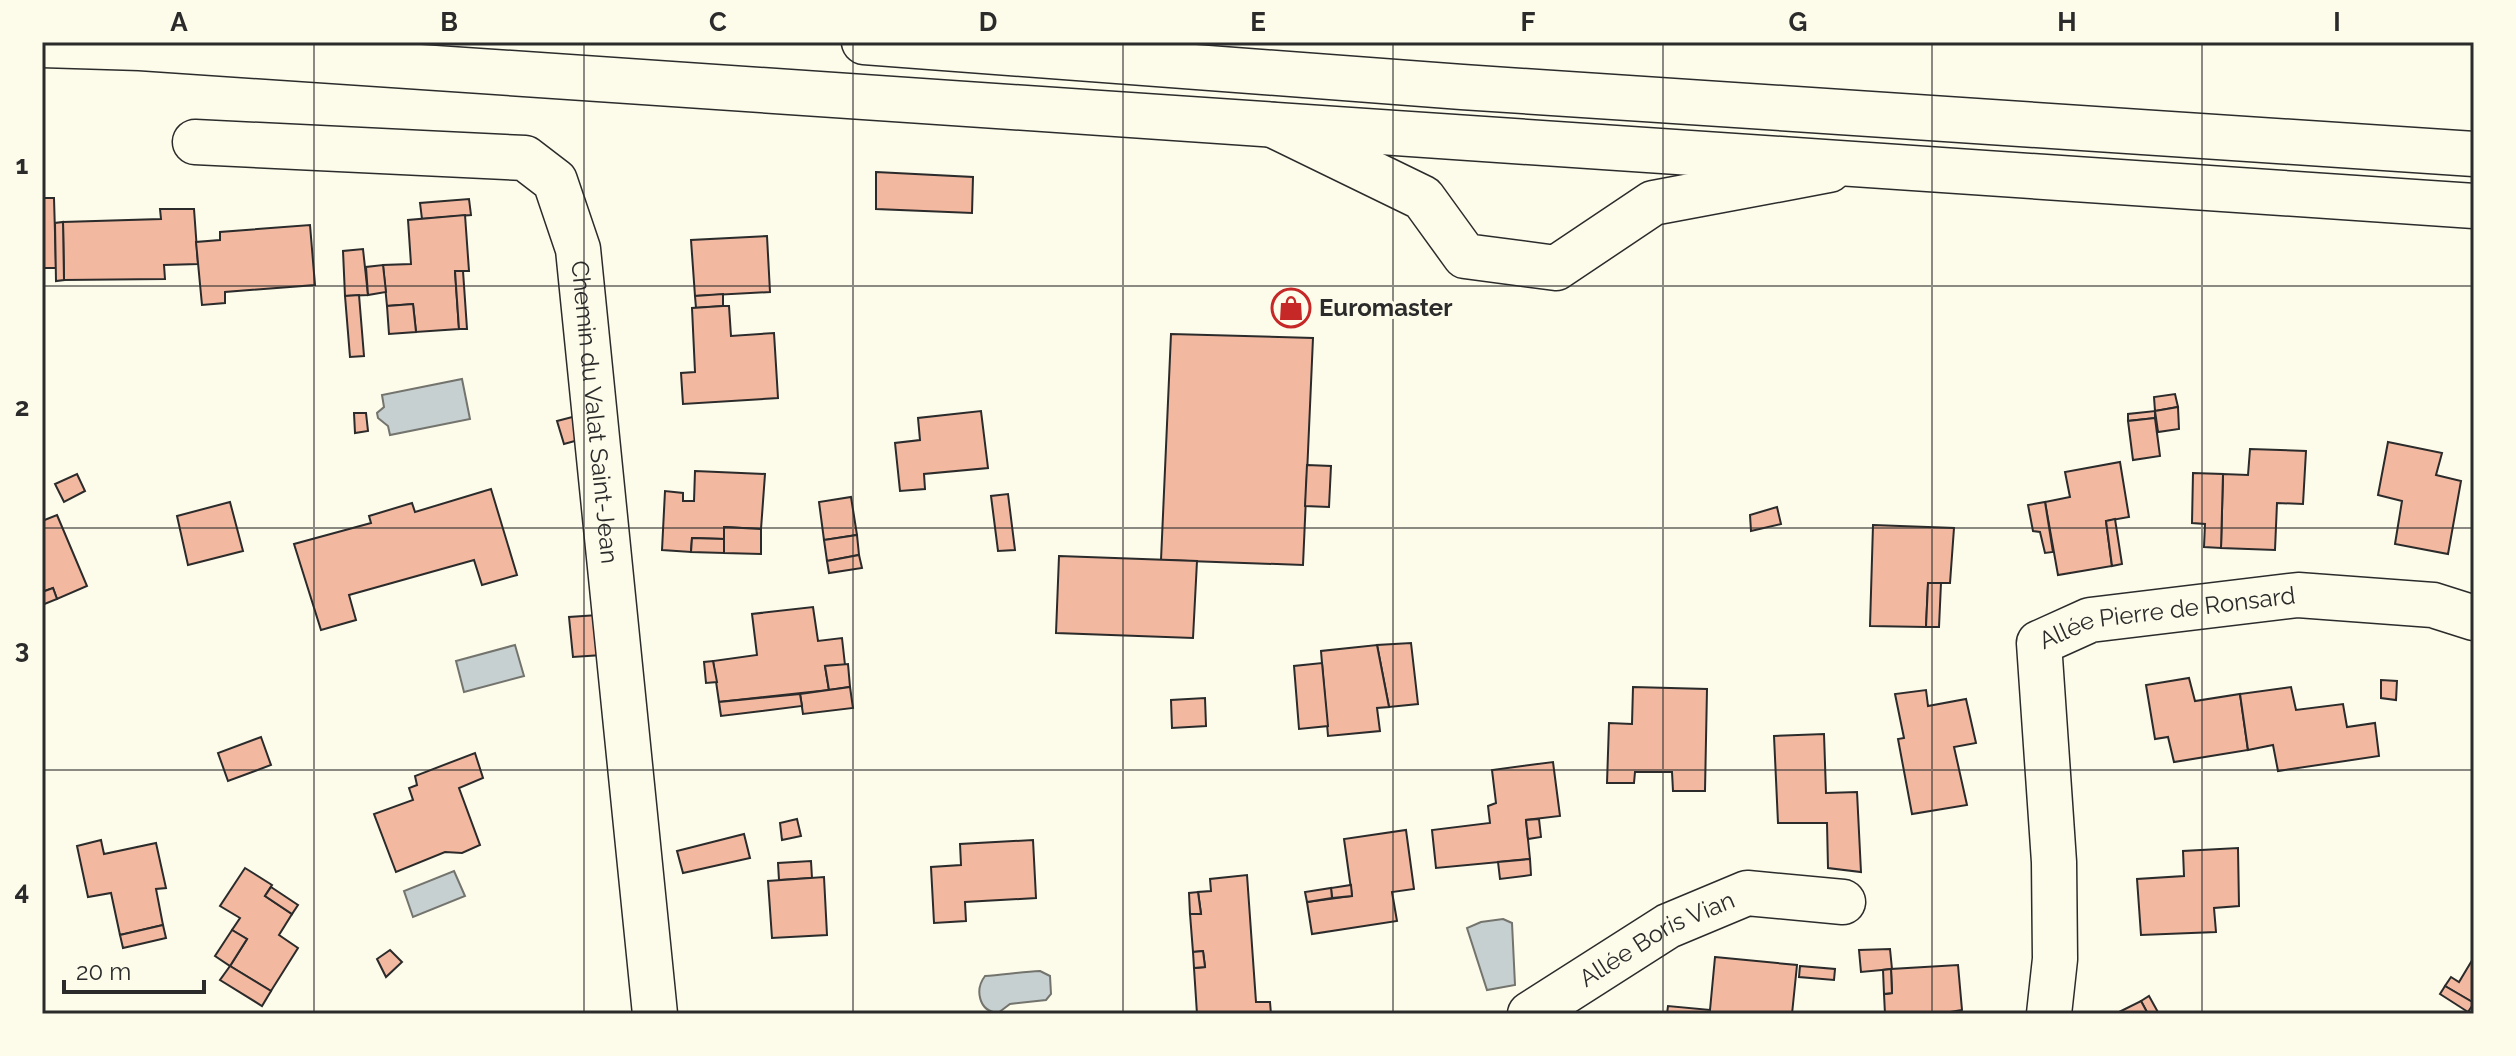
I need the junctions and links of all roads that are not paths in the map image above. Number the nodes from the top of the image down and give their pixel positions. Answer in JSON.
{"nodes":[{"id":1,"x":864,"y":42,"type":"edge"},
{"id":2,"x":42,"y":45,"type":"edge"},
{"id":3,"x":1273,"y":125,"type":"junction"},
{"id":4,"x":195,"y":142,"type":"dead end"},
{"id":5,"x":2474,"y":154,"type":"edge"},
{"id":6,"x":1855,"y":165,"type":"junction"},
{"id":7,"x":2474,"y":206,"type":"edge"},
{"id":8,"x":2474,"y":618,"type":"edge"},
{"id":9,"x":1843,"y":902,"type":"dead end"},
{"id":10,"x":655,"y":1014,"type":"edge"},
{"id":11,"x":1530,"y":1014,"type":"edge"},
{"id":12,"x":2049,"y":1014,"type":"edge"}],
"edges":[{"from":1,"to":5,"type":"main road"},
{"from":2,"to":3,"type":"main road"},
{"from":3,"to":6,"type":"main road"},
{"from":3,"to":6,"type":"main road"},
{"from":4,"to":10,"type":"main road","name":"Chemin du Valat Saint-Jean"},
{"from":6,"to":7,"type":"main road"},
{"from":8,"to":12,"type":"main road","name":"Allée Pierre de Ronsard"},
{"from":9,"to":11,"type":"main road","name":"Allée Boris Vian"}]}
